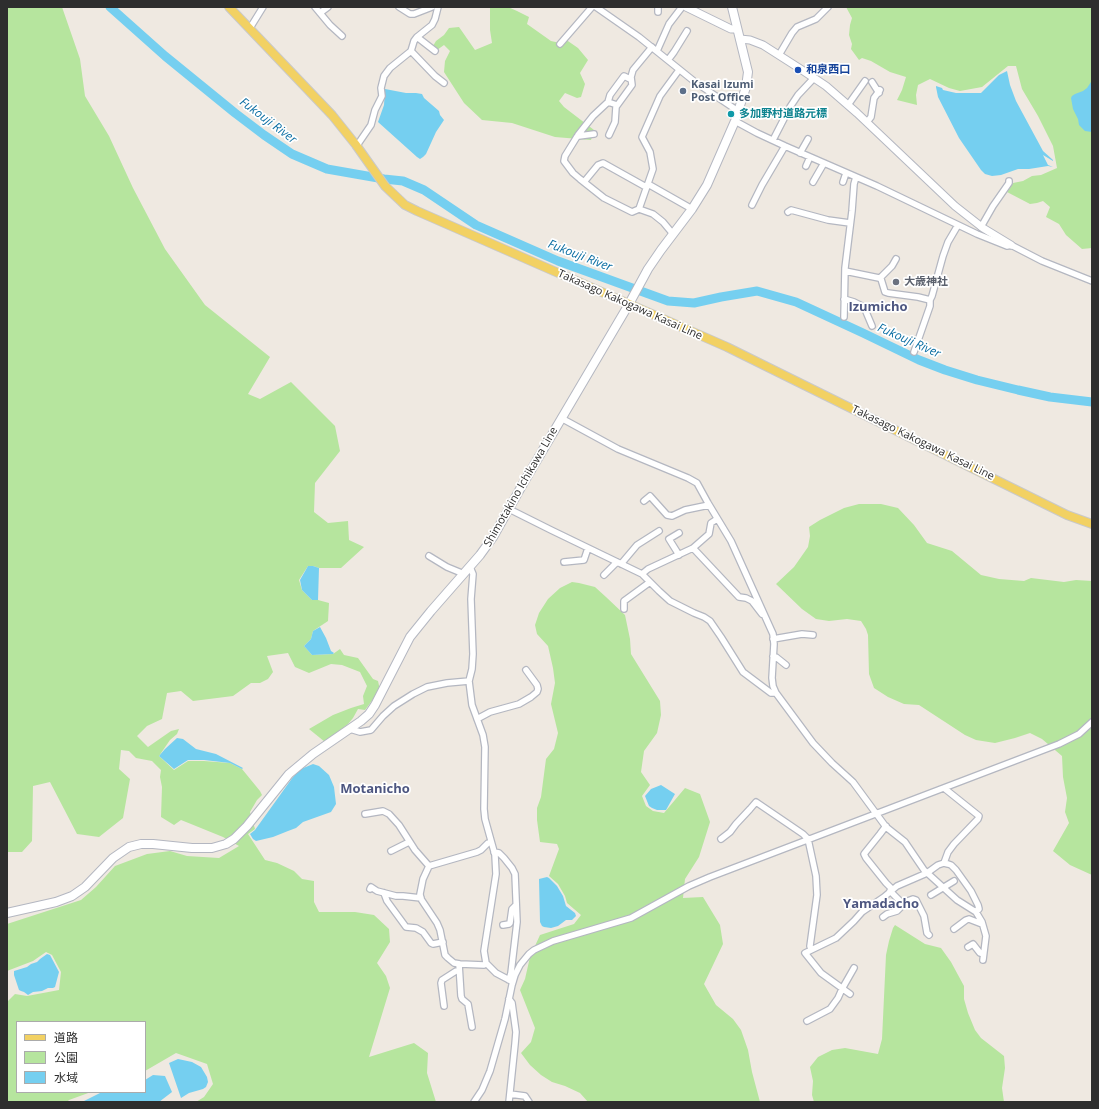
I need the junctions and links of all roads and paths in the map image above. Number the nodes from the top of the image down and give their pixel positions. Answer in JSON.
{"nodes":[{"id":1,"x":229,"y":7,"type":"edge"},
{"id":2,"x":263,"y":7,"type":"edge"},
{"id":3,"x":315,"y":7,"type":"edge"},
{"id":4,"x":328,"y":7,"type":"edge"},
{"id":5,"x":399,"y":7,"type":"edge"},
{"id":6,"x":432,"y":7,"type":"edge"},
{"id":7,"x":438,"y":7,"type":"edge"},
{"id":8,"x":592,"y":7,"type":"edge"},
{"id":9,"x":596,"y":7,"type":"edge"},
{"id":10,"x":682,"y":7,"type":"edge"},
{"id":11,"x":686,"y":7,"type":"edge"},
{"id":12,"x":732,"y":7,"type":"edge"},
{"id":13,"x":828,"y":7,"type":"edge"},
{"id":14,"x":320,"y":13,"type":"junction"},
{"id":15,"x":250,"y":28,"type":"junction"},
{"id":16,"x":737,"y":29,"type":"junction"},
{"id":17,"x":687,"y":31,"type":"dead end"},
{"id":18,"x":342,"y":36,"type":"dead end"},
{"id":19,"x":417,"y":37,"type":"junction"},
{"id":20,"x":740,"y":39,"type":"junction"},
{"id":21,"x":560,"y":44,"type":"dead end"},
{"id":22,"x":652,"y":47,"type":"junction"},
{"id":23,"x":411,"y":51,"type":"junction"},
{"id":24,"x":435,"y":51,"type":"dead end"},
{"id":25,"x":657,"y":51,"type":"junction"},
{"id":26,"x":779,"y":55,"type":"junction"},
{"id":27,"x":668,"y":60,"type":"junction"},
{"id":28,"x":679,"y":70,"type":"junction"},
{"id":29,"x":631,"y":78,"type":"junction"},
{"id":30,"x":814,"y":78,"type":"junction"},
{"id":31,"x":865,"y":81,"type":"dead end"},
{"id":32,"x":872,"y":82,"type":"dead end"},
{"id":33,"x":444,"y":83,"type":"dead end"},
{"id":34,"x":608,"y":102,"type":"junction"},
{"id":35,"x":848,"y":104,"type":"junction"},
{"id":36,"x":617,"y":105,"type":"junction"},
{"id":37,"x":738,"y":111,"type":"junction"},
{"id":38,"x":735,"y":121,"type":"junction"},
{"id":39,"x":867,"y":122,"type":"junction"},
{"id":40,"x":594,"y":134,"type":"dead end"},
{"id":41,"x":578,"y":135,"type":"junction"},
{"id":42,"x":609,"y":135,"type":"dead end"},
{"id":43,"x":808,"y":139,"type":"dead end"},
{"id":44,"x":774,"y":140,"type":"junction"},
{"id":45,"x":356,"y":145,"type":"junction"},
{"id":46,"x":784,"y":146,"type":"junction"},
{"id":47,"x":800,"y":153,"type":"junction"},
{"id":48,"x":810,"y":157,"type":"junction"},
{"id":49,"x":824,"y":163,"type":"junction"},
{"id":50,"x":806,"y":166,"type":"dead end"},
{"id":51,"x":846,"y":173,"type":"junction"},
{"id":52,"x":856,"y":177,"type":"junction"},
{"id":53,"x":1010,"y":181,"type":"dead end"},
{"id":54,"x":584,"y":182,"type":"junction"},
{"id":55,"x":813,"y":182,"type":"dead end"},
{"id":56,"x":843,"y":182,"type":"dead end"},
{"id":57,"x":647,"y":185,"type":"junction"},
{"id":58,"x":752,"y":205,"type":"dead end"},
{"id":59,"x":639,"y":209,"type":"junction"},
{"id":60,"x":692,"y":209,"type":"junction"},
{"id":61,"x":788,"y":212,"type":"dead end"},
{"id":62,"x":850,"y":223,"type":"junction"},
{"id":63,"x":958,"y":225,"type":"junction"},
{"id":64,"x":982,"y":227,"type":"junction"},
{"id":65,"x":673,"y":234,"type":"junction"},
{"id":66,"x":977,"y":234,"type":"junction"},
{"id":67,"x":1011,"y":245,"type":"junction"},
{"id":68,"x":896,"y":259,"type":"dead end"},
{"id":69,"x":844,"y":271,"type":"junction"},
{"id":70,"x":880,"y":278,"type":"junction"},
{"id":71,"x":1092,"y":281,"type":"edge"},
{"id":72,"x":844,"y":299,"type":"junction"},
{"id":73,"x":930,"y":300,"type":"junction"},
{"id":74,"x":629,"y":304,"type":"junction"},
{"id":75,"x":844,"y":316,"type":"dead end"},
{"id":76,"x":872,"y":326,"type":"dead end"},
{"id":77,"x":914,"y":352,"type":"dead end"},
{"id":78,"x":561,"y":418,"type":"junction"},
{"id":79,"x":644,"y":501,"type":"dead end"},
{"id":80,"x":709,"y":505,"type":"junction"},
{"id":81,"x":510,"y":509,"type":"junction"},
{"id":82,"x":717,"y":519,"type":"junction"},
{"id":83,"x":1092,"y":524,"type":"edge"},
{"id":84,"x":659,"y":531,"type":"dead end"},
{"id":85,"x":679,"y":533,"type":"dead end"},
{"id":86,"x":588,"y":548,"type":"junction"},
{"id":87,"x":693,"y":548,"type":"junction"},
{"id":88,"x":679,"y":555,"type":"junction"},
{"id":89,"x":429,"y":556,"type":"dead end"},
{"id":90,"x":564,"y":562,"type":"dead end"},
{"id":91,"x":619,"y":563,"type":"junction"},
{"id":92,"x":470,"y":567,"type":"junction"},
{"id":93,"x":464,"y":574,"type":"junction"},
{"id":94,"x":642,"y":574,"type":"junction"},
{"id":95,"x":604,"y":575,"type":"dead end"},
{"id":96,"x":650,"y":582,"type":"junction"},
{"id":97,"x":624,"y":609,"type":"dead end"},
{"id":98,"x":764,"y":614,"type":"junction"},
{"id":99,"x":813,"y":636,"type":"dead end"},
{"id":100,"x":773,"y":639,"type":"junction"},
{"id":101,"x":773,"y":656,"type":"junction"},
{"id":102,"x":786,"y":665,"type":"dead end"},
{"id":103,"x":526,"y":670,"type":"dead end"},
{"id":104,"x":469,"y":680,"type":"junction"},
{"id":105,"x":776,"y":693,"type":"junction"},
{"id":106,"x":477,"y":719,"type":"junction"},
{"id":107,"x":1092,"y":722,"type":"edge"},
{"id":108,"x":350,"y":729,"type":"junction"},
{"id":109,"x":944,"y":788,"type":"junction"},
{"id":110,"x":877,"y":813,"type":"junction"},
{"id":111,"x":365,"y":814,"type":"dead end"},
{"id":112,"x":886,"y":826,"type":"junction"},
{"id":113,"x":721,"y":838,"type":"dead end"},
{"id":114,"x":808,"y":839,"type":"junction"},
{"id":115,"x":410,"y":842,"type":"junction"},
{"id":116,"x":491,"y":842,"type":"junction"},
{"id":117,"x":391,"y":851,"type":"dead end"},
{"id":118,"x":494,"y":852,"type":"junction"},
{"id":119,"x":944,"y":863,"type":"junction"},
{"id":120,"x":429,"y":866,"type":"junction"},
{"id":121,"x":927,"y":873,"type":"junction"},
{"id":122,"x":954,"y":881,"type":"dead end"},
{"id":123,"x":944,"y":888,"type":"junction"},
{"id":124,"x":370,"y":889,"type":"dead end"},
{"id":125,"x":891,"y":890,"type":"junction"},
{"id":126,"x":384,"y":893,"type":"junction"},
{"id":127,"x":931,"y":895,"type":"dead end"},
{"id":128,"x":421,"y":898,"type":"junction"},
{"id":129,"x":902,"y":903,"type":"junction"},
{"id":130,"x":516,"y":906,"type":"junction"},
{"id":131,"x":976,"y":912,"type":"junction"},
{"id":132,"x":7,"y":913,"type":"edge"},
{"id":133,"x":883,"y":917,"type":"dead end"},
{"id":134,"x":982,"y":924,"type":"junction"},
{"id":135,"x":503,"y":925,"type":"dead end"},
{"id":136,"x":954,"y":929,"type":"dead end"},
{"id":137,"x":929,"y":935,"type":"dead end"},
{"id":138,"x":443,"y":942,"type":"junction"},
{"id":139,"x":968,"y":947,"type":"dead end"},
{"id":140,"x":811,"y":950,"type":"junction"},
{"id":141,"x":486,"y":963,"type":"junction"},
{"id":142,"x":459,"y":967,"type":"junction"},
{"id":143,"x":854,"y":968,"type":"dead end"},
{"id":144,"x":511,"y":981,"type":"junction"},
{"id":145,"x":842,"y":989,"type":"junction"},
{"id":146,"x":850,"y":994,"type":"dead end"},
{"id":147,"x":509,"y":999,"type":"junction"},
{"id":148,"x":444,"y":1006,"type":"dead end"},
{"id":149,"x":807,"y":1021,"type":"dead end"},
{"id":150,"x":472,"y":1027,"type":"dead end"},
{"id":151,"x":510,"y":1094,"type":"junction"},
{"id":152,"x":474,"y":1102,"type":"edge"},
{"id":153,"x":509,"y":1102,"type":"edge"},
{"id":154,"x":528,"y":1102,"type":"edge"}],
"edges":[{"from":1,"to":15,"type":"main road","name":"Takasago Kakogawa Kasai Line"},
{"from":2,"to":15,"type":"street"},
{"from":3,"to":14,"type":"street"},
{"from":4,"to":14,"type":"street"},
{"from":5,"to":6,"type":"street"},
{"from":7,"to":19,"type":"street"},
{"from":8,"to":21,"type":"street"},
{"from":9,"to":22,"type":"street"},
{"from":10,"to":25,"type":"street"},
{"from":11,"to":16,"type":"street"},
{"from":12,"to":16,"type":"main road","name":"Shimotakino Ichikawa Line"},
{"from":13,"to":26,"type":"street"},
{"from":14,"to":18,"type":"street"},
{"from":15,"to":45,"type":"main road","name":"Takasago Kakogawa Kasai Line"},
{"from":16,"to":20,"type":"main road","name":"Shimotakino Ichikawa Line"},
{"from":17,"to":27,"type":"street"},
{"from":19,"to":23,"type":"street"},
{"from":19,"to":24,"type":"street"},
{"from":20,"to":26,"type":"street"},
{"from":20,"to":37,"type":"main road","name":"Shimotakino Ichikawa Line"},
{"from":22,"to":25,"type":"street"},
{"from":22,"to":29,"type":"street"},
{"from":23,"to":33,"type":"street"},
{"from":23,"to":45,"type":"street"},
{"from":25,"to":27,"type":"street"},
{"from":26,"to":30,"type":"street"},
{"from":27,"to":28,"type":"street"},
{"from":28,"to":37,"type":"street"},
{"from":28,"to":57,"type":"street"},
{"from":29,"to":34,"type":"street"},
{"from":29,"to":36,"type":"street"},
{"from":30,"to":35,"type":"street"},
{"from":30,"to":44,"type":"street"},
{"from":31,"to":35,"type":"street"},
{"from":32,"to":39,"type":"street"},
{"from":34,"to":36,"type":"street"},
{"from":34,"to":41,"type":"street"},
{"from":35,"to":39,"type":"street"},
{"from":36,"to":42,"type":"street"},
{"from":37,"to":38,"type":"main road","name":"Shimotakino Ichikawa Line"},
{"from":38,"to":44,"type":"street"},
{"from":38,"to":60,"type":"main road","name":"Shimotakino Ichikawa Line"},
{"from":39,"to":64,"type":"street"},
{"from":40,"to":41,"type":"street"},
{"from":41,"to":54,"type":"street"},
{"from":43,"to":47,"type":"street"},
{"from":44,"to":46,"type":"street"},
{"from":45,"to":74,"type":"main road","name":"Takasago Kakogawa Kasai Line"},
{"from":46,"to":47,"type":"street"},
{"from":46,"to":58,"type":"street"},
{"from":47,"to":48,"type":"street"},
{"from":48,"to":49,"type":"street"},
{"from":48,"to":50,"type":"street"},
{"from":49,"to":51,"type":"street"},
{"from":49,"to":55,"type":"street"},
{"from":51,"to":52,"type":"street"},
{"from":51,"to":56,"type":"street"},
{"from":52,"to":62,"type":"street"},
{"from":52,"to":63,"type":"street"},
{"from":53,"to":64,"type":"street"},
{"from":54,"to":57,"type":"street"},
{"from":54,"to":59,"type":"street"},
{"from":57,"to":59,"type":"street"},
{"from":57,"to":60,"type":"street"},
{"from":59,"to":65,"type":"street"},
{"from":60,"to":65,"type":"main road","name":"Shimotakino Ichikawa Line"},
{"from":61,"to":62,"type":"street"},
{"from":62,"to":69,"type":"street"},
{"from":63,"to":66,"type":"street"},
{"from":63,"to":73,"type":"street"},
{"from":64,"to":66,"type":"street"},
{"from":64,"to":67,"type":"street"},
{"from":65,"to":74,"type":"main road","name":"Shimotakino Ichikawa Line"},
{"from":66,"to":67,"type":"street"},
{"from":67,"to":71,"type":"street"},
{"from":68,"to":70,"type":"street"},
{"from":69,"to":70,"type":"street"},
{"from":69,"to":72,"type":"street"},
{"from":70,"to":73,"type":"street"},
{"from":72,"to":75,"type":"street"},
{"from":72,"to":76,"type":"street"},
{"from":73,"to":77,"type":"street"},
{"from":74,"to":78,"type":"main road","name":"Shimotakino Ichikawa Line"},
{"from":74,"to":83,"type":"main road","name":"Takasago Kakogawa Kasai Line"},
{"from":78,"to":80,"type":"street"},
{"from":78,"to":81,"type":"main road","name":"Shimotakino Ichikawa Line"},
{"from":79,"to":80,"type":"street"},
{"from":80,"to":82,"type":"street"},
{"from":81,"to":86,"type":"street"},
{"from":81,"to":92,"type":"main road","name":"Shimotakino Ichikawa Line"},
{"from":82,"to":87,"type":"street"},
{"from":82,"to":98,"type":"street"},
{"from":84,"to":91,"type":"street"},
{"from":85,"to":88,"type":"street"},
{"from":86,"to":90,"type":"street"},
{"from":86,"to":91,"type":"street"},
{"from":87,"to":88,"type":"street"},
{"from":87,"to":98,"type":"street"},
{"from":88,"to":94,"type":"street"},
{"from":89,"to":93,"type":"street"},
{"from":91,"to":94,"type":"street"},
{"from":91,"to":95,"type":"street"},
{"from":92,"to":93,"type":"main road","name":"Shimotakino Ichikawa Line"},
{"from":92,"to":104,"type":"street"},
{"from":93,"to":108,"type":"main road","name":"Shimotakino Ichikawa Line"},
{"from":94,"to":96,"type":"street"},
{"from":96,"to":97,"type":"street"},
{"from":96,"to":105,"type":"street"},
{"from":98,"to":100,"type":"street"},
{"from":99,"to":100,"type":"street"},
{"from":100,"to":101,"type":"street"},
{"from":101,"to":102,"type":"street"},
{"from":101,"to":105,"type":"street"},
{"from":103,"to":106,"type":"street"},
{"from":104,"to":106,"type":"street"},
{"from":104,"to":108,"type":"street"},
{"from":105,"to":110,"type":"street"},
{"from":106,"to":116,"type":"street"},
{"from":107,"to":109,"type":"street"},
{"from":108,"to":132,"type":"main road","name":"Shimotakino Ichikawa Line"},
{"from":109,"to":110,"type":"street"},
{"from":109,"to":119,"type":"street"},
{"from":110,"to":112,"type":"street"},
{"from":110,"to":114,"type":"street"},
{"from":111,"to":115,"type":"street"},
{"from":112,"to":121,"type":"street"},
{"from":112,"to":125,"type":"street"},
{"from":113,"to":114,"type":"street"},
{"from":114,"to":140,"type":"street"},
{"from":114,"to":144,"type":"street"},
{"from":115,"to":117,"type":"street"},
{"from":115,"to":120,"type":"street"},
{"from":116,"to":118,"type":"street"},
{"from":116,"to":120,"type":"street"},
{"from":118,"to":130,"type":"street"},
{"from":118,"to":141,"type":"street"},
{"from":119,"to":121,"type":"street"},
{"from":119,"to":131,"type":"street"},
{"from":120,"to":128,"type":"street"},
{"from":121,"to":123,"type":"street"},
{"from":121,"to":125,"type":"street"},
{"from":122,"to":123,"type":"street"},
{"from":123,"to":127,"type":"street"},
{"from":123,"to":131,"type":"street"},
{"from":124,"to":126,"type":"street"},
{"from":125,"to":129,"type":"street"},
{"from":125,"to":140,"type":"street"},
{"from":126,"to":128,"type":"street"},
{"from":126,"to":138,"type":"street"},
{"from":128,"to":138,"type":"street"},
{"from":129,"to":133,"type":"street"},
{"from":129,"to":137,"type":"street"},
{"from":130,"to":135,"type":"street"},
{"from":130,"to":144,"type":"street"},
{"from":131,"to":134,"type":"street"},
{"from":134,"to":136,"type":"street"},
{"from":134,"to":139,"type":"street"},
{"from":138,"to":142,"type":"street"},
{"from":140,"to":145,"type":"street"},
{"from":141,"to":142,"type":"street"},
{"from":141,"to":144,"type":"street"},
{"from":142,"to":148,"type":"street"},
{"from":142,"to":150,"type":"street"},
{"from":143,"to":145,"type":"street"},
{"from":144,"to":147,"type":"street"},
{"from":145,"to":146,"type":"street"},
{"from":145,"to":149,"type":"street"},
{"from":147,"to":151,"type":"street"},
{"from":147,"to":152,"type":"street"},
{"from":151,"to":153,"type":"street"},
{"from":151,"to":154,"type":"street"}]}
